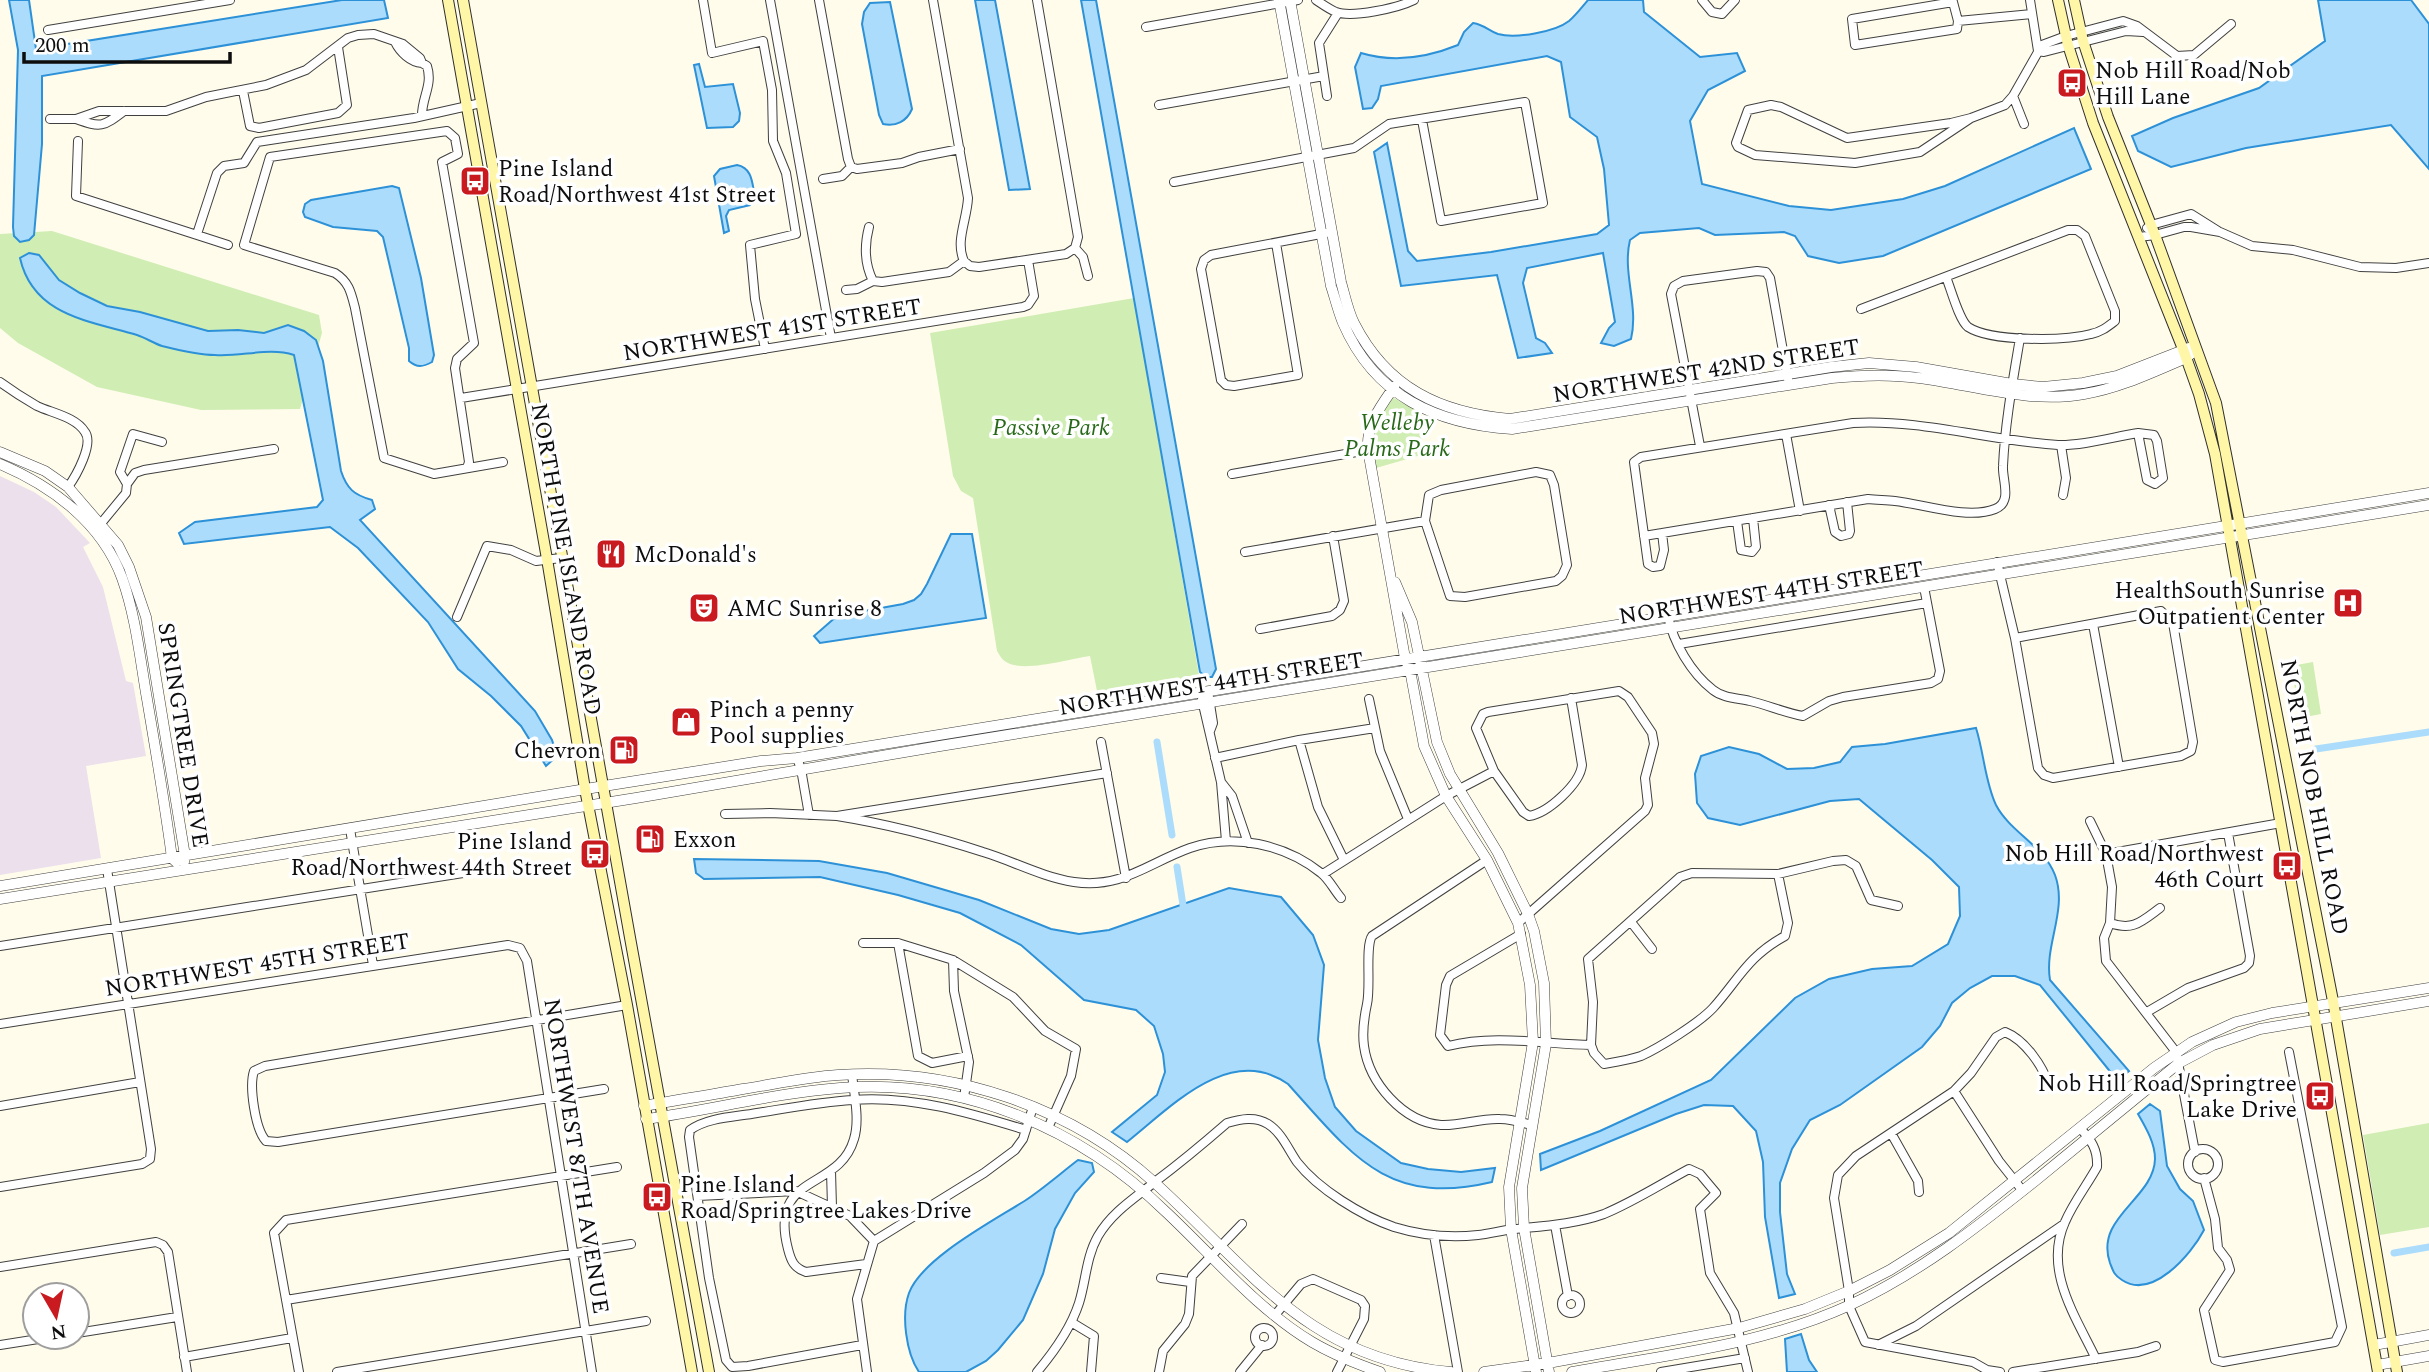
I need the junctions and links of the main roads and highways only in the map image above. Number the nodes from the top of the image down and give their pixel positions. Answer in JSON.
{"nodes":[{"id":1,"x":448,"y":0,"type":"edge"},
{"id":2,"x":463,"y":0,"type":"edge"},
{"id":3,"x":2059,"y":0,"type":"edge"},
{"id":4,"x":2074,"y":0,"type":"edge"},
{"id":5,"x":2234,"y":524,"type":"junction"},
{"id":6,"x":2236,"y":536,"type":"junction"},
{"id":7,"x":611,"y":925,"type":"junction"},
{"id":8,"x":643,"y":1007,"type":"junction"},
{"id":9,"x":2396,"y":1367,"type":"edge"},
{"id":10,"x":2377,"y":1369,"type":"edge"},
{"id":11,"x":692,"y":1372,"type":"edge"},
{"id":12,"x":709,"y":1372,"type":"edge"}],
"edges":[{"from":1,"to":7,"type":"main road","name":"NORTH PINE ISLAND ROAD"},
{"from":2,"to":8,"type":"main road","name":"NORTH PINE ISLAND ROAD"},
{"from":3,"to":5,"type":"main road","name":"NORTH NOB HILL ROAD"},
{"from":4,"to":5,"type":"main road","name":"NORTH NOB HILL ROAD"},
{"from":5,"to":6,"type":"main road","name":"NORTH NOB HILL ROAD"},
{"from":6,"to":9,"type":"main road","name":"NORTH NOB HILL ROAD"},
{"from":6,"to":10,"type":"main road","name":"NORTH NOB HILL ROAD"},
{"from":7,"to":8,"type":"main road"},
{"from":7,"to":11,"type":"main road","name":"NORTH PINE ISLAND ROAD"},
{"from":8,"to":12,"type":"main road","name":"NORTH PINE ISLAND ROAD"}]}
